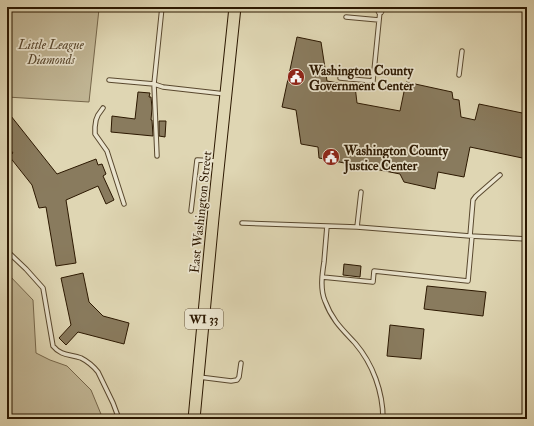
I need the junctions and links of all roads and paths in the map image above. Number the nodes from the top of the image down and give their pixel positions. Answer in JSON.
{"nodes":[{"id":1,"x":162,"y":7,"type":"edge"},
{"id":2,"x":235,"y":7,"type":"edge"},
{"id":3,"x":380,"y":9,"type":"edge"},
{"id":4,"x":346,"y":17,"type":"dead end"},
{"id":5,"x":379,"y":20,"type":"junction"},
{"id":6,"x":462,"y":51,"type":"dead end"},
{"id":7,"x":459,"y":75,"type":"dead end"},
{"id":8,"x":340,"y":78,"type":"dead end"},
{"id":9,"x":109,"y":80,"type":"dead end"},
{"id":10,"x":154,"y":84,"type":"junction"},
{"id":11,"x":226,"y":94,"type":"junction"},
{"id":12,"x":103,"y":108,"type":"dead end"},
{"id":13,"x":157,"y":156,"type":"dead end"},
{"id":14,"x":219,"y":161,"type":"junction"},
{"id":15,"x":500,"y":175,"type":"dead end"},
{"id":16,"x":361,"y":192,"type":"dead end"},
{"id":17,"x":124,"y":204,"type":"dead end"},
{"id":18,"x":191,"y":211,"type":"dead end"},
{"id":19,"x":242,"y":223,"type":"dead end"},
{"id":20,"x":327,"y":226,"type":"junction"},
{"id":21,"x":357,"y":227,"type":"junction"},
{"id":22,"x":471,"y":236,"type":"junction"},
{"id":23,"x":527,"y":239,"type":"edge"},
{"id":24,"x":7,"y":251,"type":"edge"},
{"id":25,"x":322,"y":277,"type":"junction"},
{"id":26,"x":241,"y":363,"type":"dead end"},
{"id":27,"x":198,"y":377,"type":"junction"},
{"id":28,"x":119,"y":419,"type":"edge"},
{"id":29,"x":194,"y":419,"type":"edge"},
{"id":30,"x":383,"y":419,"type":"edge"}],
"edges":[{"from":1,"to":10,"type":"lane"},
{"from":2,"to":11,"type":"main road","name":"East Washington Street","number":"WI 33"},
{"from":3,"to":5,"type":"lane"},
{"from":4,"to":5,"type":"lane"},
{"from":5,"to":8,"type":"lane"},
{"from":6,"to":7,"type":"lane"},
{"from":9,"to":10,"type":"lane"},
{"from":10,"to":11,"type":"lane"},
{"from":10,"to":13,"type":"lane"},
{"from":11,"to":14,"type":"main road","name":"East Washington Street","number":"WI 33"},
{"from":12,"to":17,"type":"lane"},
{"from":14,"to":18,"type":"lane"},
{"from":14,"to":27,"type":"main road","name":"East Washington Street","number":"WI 33"},
{"from":15,"to":22,"type":"lane"},
{"from":16,"to":21,"type":"lane"},
{"from":19,"to":20,"type":"lane"},
{"from":20,"to":21,"type":"lane"},
{"from":20,"to":25,"type":"lane"},
{"from":21,"to":22,"type":"lane"},
{"from":22,"to":23,"type":"lane"},
{"from":22,"to":25,"type":"lane"},
{"from":24,"to":28,"type":"lane"},
{"from":25,"to":30,"type":"lane"},
{"from":26,"to":27,"type":"lane"},
{"from":27,"to":29,"type":"main road","name":"East Washington Street","number":"WI 33"}]}
